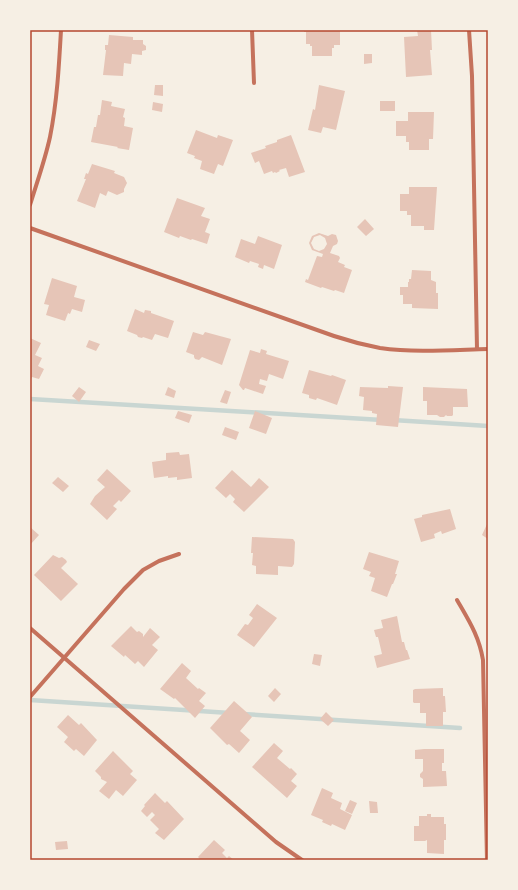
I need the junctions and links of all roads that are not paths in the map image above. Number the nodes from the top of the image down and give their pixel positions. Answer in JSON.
{"nodes":[{"id":1,"x":61,"y":30,"type":"edge"},
{"id":2,"x":252,"y":30,"type":"edge"},
{"id":3,"x":469,"y":30,"type":"edge"},
{"id":4,"x":254,"y":83,"type":"dead end"},
{"id":5,"x":30,"y":205,"type":"edge"},
{"id":6,"x":30,"y":228,"type":"edge"},
{"id":7,"x":477,"y":349,"type":"junction"},
{"id":8,"x":488,"y":349,"type":"edge"},
{"id":9,"x":179,"y":554,"type":"dead end"},
{"id":10,"x":457,"y":600,"type":"dead end"},
{"id":11,"x":30,"y":628,"type":"edge"},
{"id":12,"x":64,"y":658,"type":"junction"},
{"id":13,"x":30,"y":697,"type":"edge"},
{"id":14,"x":302,"y":860,"type":"edge"},
{"id":15,"x":487,"y":860,"type":"edge"}],
"edges":[{"from":1,"to":5,"type":"street"},
{"from":2,"to":4,"type":"street"},
{"from":3,"to":7,"type":"street"},
{"from":6,"to":7,"type":"street"},
{"from":7,"to":8,"type":"street"},
{"from":9,"to":12,"type":"street"},
{"from":10,"to":15,"type":"street"},
{"from":11,"to":12,"type":"street"},
{"from":12,"to":13,"type":"street"},
{"from":12,"to":14,"type":"street"}]}
